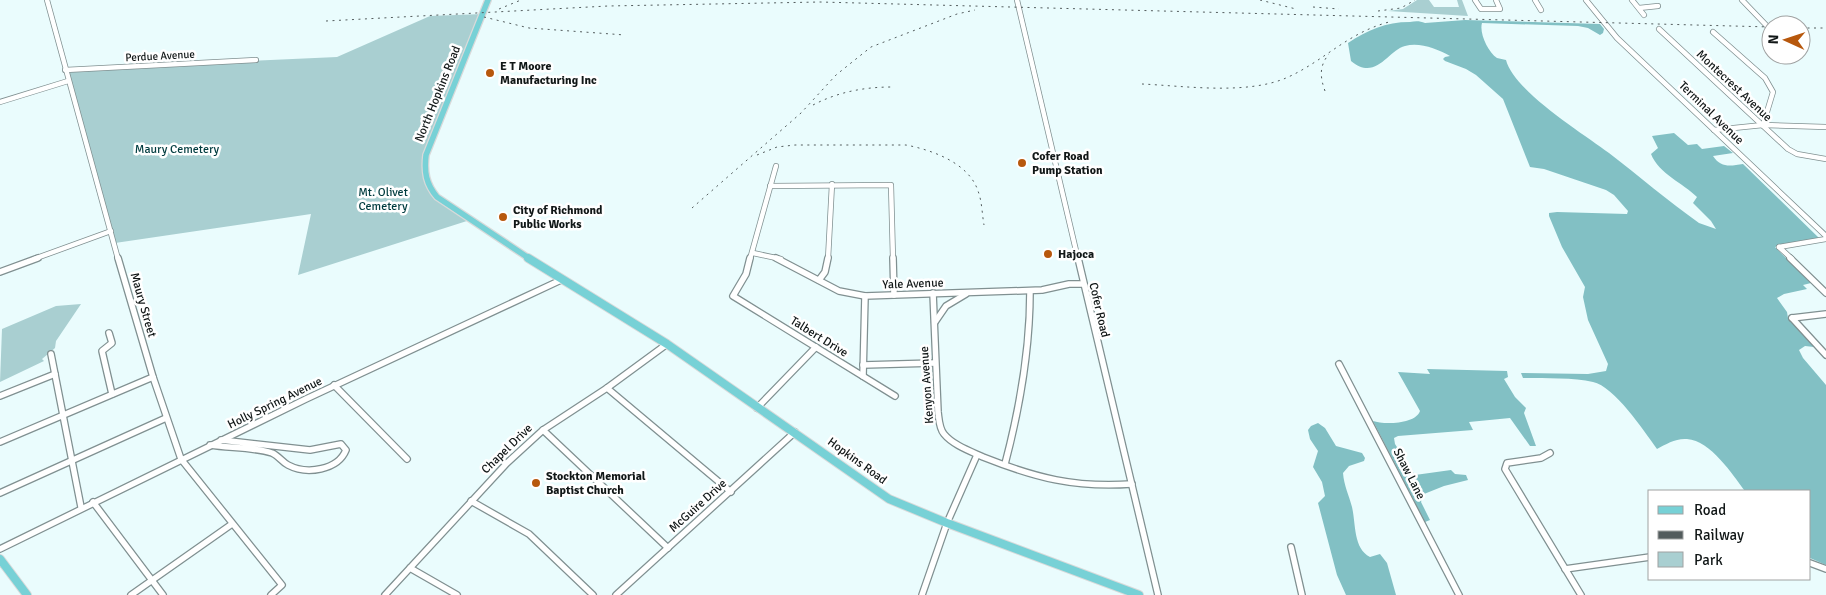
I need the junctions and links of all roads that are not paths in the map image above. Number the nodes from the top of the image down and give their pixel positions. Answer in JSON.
{"nodes":[{"id":1,"x":47,"y":0,"type":"edge"},
{"id":2,"x":488,"y":0,"type":"edge"},
{"id":3,"x":1017,"y":0,"type":"edge"},
{"id":4,"x":1475,"y":0,"type":"edge"},
{"id":5,"x":1496,"y":0,"type":"edge"},
{"id":6,"x":1535,"y":0,"type":"edge"},
{"id":7,"x":1586,"y":0,"type":"edge"},
{"id":8,"x":1632,"y":0,"type":"edge"},
{"id":9,"x":1742,"y":0,"type":"edge"},
{"id":10,"x":1658,"y":6,"type":"dead end"},
{"id":11,"x":1639,"y":8,"type":"junction"},
{"id":12,"x":1541,"y":10,"type":"dead end"},
{"id":13,"x":1644,"y":15,"type":"dead end"},
{"id":14,"x":1761,"y":20,"type":"edge"},
{"id":15,"x":1660,"y":29,"type":"dead end"},
{"id":16,"x":1713,"y":32,"type":"dead end"},
{"id":17,"x":256,"y":60,"type":"dead end"},
{"id":18,"x":65,"y":70,"type":"junction"},
{"id":19,"x":68,"y":81,"type":"junction"},
{"id":20,"x":0,"y":102,"type":"edge"},
{"id":21,"x":1762,"y":125,"type":"junction"},
{"id":22,"x":1826,"y":127,"type":"edge"},
{"id":23,"x":1714,"y":130,"type":"junction"},
{"id":24,"x":1826,"y":159,"type":"edge"},
{"id":25,"x":776,"y":166,"type":"dead end"},
{"id":26,"x":832,"y":184,"type":"junction"},
{"id":27,"x":770,"y":186,"type":"junction"},
{"id":28,"x":111,"y":230,"type":"junction"},
{"id":29,"x":1826,"y":238,"type":"edge"},
{"id":30,"x":753,"y":253,"type":"junction"},
{"id":31,"x":0,"y":272,"type":"edge"},
{"id":32,"x":561,"y":280,"type":"junction"},
{"id":33,"x":819,"y":280,"type":"junction"},
{"id":34,"x":1083,"y":284,"type":"junction"},
{"id":35,"x":1030,"y":290,"type":"junction"},
{"id":36,"x":971,"y":292,"type":"junction"},
{"id":37,"x":933,"y":293,"type":"junction"},
{"id":38,"x":894,"y":294,"type":"junction"},
{"id":39,"x":1826,"y":294,"type":"edge"},
{"id":40,"x":587,"y":296,"type":"joint"},
{"id":41,"x":864,"y":296,"type":"junction"},
{"id":42,"x":1826,"y":314,"type":"edge"},
{"id":43,"x":934,"y":325,"type":"junction"},
{"id":44,"x":109,"y":332,"type":"dead end"},
{"id":45,"x":668,"y":344,"type":"junction"},
{"id":46,"x":816,"y":347,"type":"junction"},
{"id":47,"x":51,"y":354,"type":"dead end"},
{"id":48,"x":1826,"y":355,"type":"edge"},
{"id":49,"x":935,"y":363,"type":"junction"},
{"id":50,"x":1339,"y":364,"type":"dead end"},
{"id":51,"x":863,"y":365,"type":"junction"},
{"id":52,"x":55,"y":374,"type":"junction"},
{"id":53,"x":863,"y":376,"type":"junction"},
{"id":54,"x":152,"y":377,"type":"junction"},
{"id":55,"x":334,"y":386,"type":"junction"},
{"id":56,"x":607,"y":388,"type":"junction"},
{"id":57,"x":112,"y":394,"type":"junction"},
{"id":58,"x":0,"y":396,"type":"edge"},
{"id":59,"x":895,"y":396,"type":"dead end"},
{"id":60,"x":757,"y":408,"type":"junction"},
{"id":61,"x":64,"y":414,"type":"junction"},
{"id":62,"x":166,"y":418,"type":"junction"},
{"id":63,"x":543,"y":430,"type":"junction"},
{"id":64,"x":795,"y":432,"type":"junction"},
{"id":65,"x":221,"y":440,"type":"junction"},
{"id":66,"x":0,"y":442,"type":"edge"},
{"id":67,"x":209,"y":445,"type":"junction"},
{"id":68,"x":1550,"y":453,"type":"dead end"},
{"id":69,"x":977,"y":455,"type":"junction"},
{"id":70,"x":181,"y":459,"type":"junction"},
{"id":71,"x":407,"y":459,"type":"dead end"},
{"id":72,"x":72,"y":460,"type":"junction"},
{"id":73,"x":1005,"y":464,"type":"junction"},
{"id":74,"x":1132,"y":484,"type":"junction"},
{"id":75,"x":731,"y":492,"type":"junction"},
{"id":76,"x":0,"y":493,"type":"edge"},
{"id":77,"x":471,"y":501,"type":"junction"},
{"id":78,"x":93,"y":502,"type":"junction"},
{"id":79,"x":82,"y":508,"type":"junction"},
{"id":80,"x":232,"y":524,"type":"junction"},
{"id":81,"x":948,"y":524,"type":"junction"},
{"id":82,"x":1291,"y":547,"type":"dead end"},
{"id":83,"x":668,"y":548,"type":"junction"},
{"id":84,"x":0,"y":549,"type":"edge"},
{"id":85,"x":1648,"y":557,"type":"edge"},
{"id":86,"x":0,"y":559,"type":"edge"},
{"id":87,"x":1811,"y":562,"type":"edge"},
{"id":88,"x":410,"y":568,"type":"junction"},
{"id":89,"x":1565,"y":569,"type":"junction"},
{"id":90,"x":1826,"y":569,"type":"edge"},
{"id":91,"x":152,"y":580,"type":"junction"},
{"id":92,"x":27,"y":595,"type":"edge"},
{"id":93,"x":131,"y":595,"type":"edge"},
{"id":94,"x":163,"y":595,"type":"edge"},
{"id":95,"x":272,"y":595,"type":"edge"},
{"id":96,"x":385,"y":595,"type":"edge"},
{"id":97,"x":457,"y":595,"type":"edge"},
{"id":98,"x":593,"y":595,"type":"edge"},
{"id":99,"x":616,"y":595,"type":"edge"},
{"id":100,"x":922,"y":595,"type":"edge"},
{"id":101,"x":1139,"y":595,"type":"edge"},
{"id":102,"x":1158,"y":595,"type":"edge"},
{"id":103,"x":1302,"y":595,"type":"edge"},
{"id":104,"x":1459,"y":595,"type":"edge"},
{"id":105,"x":1580,"y":595,"type":"edge"}],
"edges":[{"from":1,"to":18,"type":"street","name":"Maury Street"},
{"from":2,"to":32,"type":"main road","name":"North Hopkins Road"},
{"from":3,"to":34,"type":"street","name":"Cofer Road"},
{"from":4,"to":5,"type":"street"},
{"from":6,"to":12,"type":"street"},
{"from":7,"to":23,"type":"street","name":"Terminal Avenue"},
{"from":8,"to":11,"type":"street"},
{"from":9,"to":14,"type":"street"},
{"from":10,"to":11,"type":"street"},
{"from":11,"to":13,"type":"street"},
{"from":15,"to":21,"type":"street","name":"Montecrest Avenue"},
{"from":16,"to":21,"type":"street"},
{"from":17,"to":18,"type":"street","name":"Perdue Avenue"},
{"from":18,"to":19,"type":"street","name":"Maury Street"},
{"from":19,"to":20,"type":"street"},
{"from":19,"to":28,"type":"street","name":"Maury Street"},
{"from":21,"to":22,"type":"street"},
{"from":21,"to":23,"type":"street"},
{"from":21,"to":24,"type":"street","name":"Montecrest Avenue"},
{"from":23,"to":29,"type":"street","name":"Terminal Avenue"},
{"from":25,"to":27,"type":"street"},
{"from":26,"to":27,"type":"street"},
{"from":26,"to":33,"type":"street"},
{"from":26,"to":38,"type":"street"},
{"from":27,"to":30,"type":"street"},
{"from":28,"to":31,"type":"street"},
{"from":28,"to":54,"type":"street","name":"Maury Street"},
{"from":29,"to":39,"type":"street"},
{"from":30,"to":33,"type":"street","name":"Yale Avenue"},
{"from":30,"to":46,"type":"street","name":"Talbert Drive"},
{"from":32,"to":40,"type":"main road","name":"North Hopkins Road"},
{"from":32,"to":55,"type":"street","name":"Holly Spring Avenue"},
{"from":33,"to":41,"type":"street","name":"Yale Avenue"},
{"from":34,"to":35,"type":"street","name":"Yale Avenue"},
{"from":34,"to":74,"type":"street","name":"Cofer Road"},
{"from":35,"to":36,"type":"street","name":"Yale Avenue"},
{"from":35,"to":73,"type":"street"},
{"from":36,"to":37,"type":"street","name":"Yale Avenue"},
{"from":36,"to":43,"type":"street"},
{"from":37,"to":38,"type":"street","name":"Yale Avenue"},
{"from":37,"to":43,"type":"street","name":"Kenyon Avenue"},
{"from":38,"to":41,"type":"street","name":"Yale Avenue"},
{"from":40,"to":45,"type":"main road","name":"Hopkins Road"},
{"from":41,"to":51,"type":"street"},
{"from":42,"to":48,"type":"street"},
{"from":43,"to":49,"type":"street","name":"Kenyon Avenue"},
{"from":44,"to":57,"type":"street"},
{"from":45,"to":56,"type":"street","name":"Chapel Drive"},
{"from":45,"to":60,"type":"main road","name":"Hopkins Road"},
{"from":46,"to":53,"type":"street","name":"Talbert Drive"},
{"from":46,"to":60,"type":"street"},
{"from":47,"to":52,"type":"street"},
{"from":49,"to":51,"type":"street"},
{"from":49,"to":69,"type":"street","name":"Kenyon Avenue"},
{"from":50,"to":104,"type":"street","name":"Shaw Lane"},
{"from":51,"to":53,"type":"street"},
{"from":52,"to":58,"type":"street"},
{"from":52,"to":61,"type":"street"},
{"from":53,"to":59,"type":"street","name":"Talbert Drive"},
{"from":54,"to":57,"type":"street"},
{"from":54,"to":62,"type":"street","name":"Maury Street"},
{"from":55,"to":65,"type":"street","name":"Holly Spring Avenue"},
{"from":55,"to":71,"type":"street"},
{"from":56,"to":63,"type":"street","name":"Chapel Drive"},
{"from":56,"to":75,"type":"street"},
{"from":57,"to":61,"type":"street"},
{"from":60,"to":64,"type":"main road","name":"Hopkins Road"},
{"from":61,"to":66,"type":"street"},
{"from":61,"to":72,"type":"street"},
{"from":62,"to":70,"type":"street","name":"Maury Street"},
{"from":62,"to":72,"type":"street"},
{"from":63,"to":77,"type":"street","name":"Chapel Drive"},
{"from":63,"to":83,"type":"street"},
{"from":64,"to":75,"type":"street","name":"McGuire Drive"},
{"from":64,"to":81,"type":"main road","name":"Hopkins Road"},
{"from":65,"to":67,"type":"street","name":"Holly Spring Avenue"},
{"from":65,"to":67,"type":"street"},
{"from":67,"to":70,"type":"street","name":"Holly Spring Avenue"},
{"from":68,"to":89,"type":"street"},
{"from":69,"to":73,"type":"street"},
{"from":69,"to":81,"type":"street"},
{"from":70,"to":78,"type":"street","name":"Holly Spring Avenue"},
{"from":70,"to":80,"type":"street","name":"Maury Street"},
{"from":72,"to":76,"type":"street"},
{"from":72,"to":79,"type":"street"},
{"from":73,"to":74,"type":"street"},
{"from":74,"to":102,"type":"street","name":"Cofer Road"},
{"from":75,"to":83,"type":"street","name":"McGuire Drive"},
{"from":77,"to":88,"type":"street","name":"Chapel Drive"},
{"from":77,"to":98,"type":"street"},
{"from":78,"to":79,"type":"street","name":"Holly Spring Avenue"},
{"from":78,"to":91,"type":"street"},
{"from":79,"to":84,"type":"street","name":"Holly Spring Avenue"},
{"from":80,"to":91,"type":"street"},
{"from":80,"to":95,"type":"street","name":"Maury Street"},
{"from":81,"to":100,"type":"street"},
{"from":81,"to":101,"type":"main road","name":"Hopkins Road"},
{"from":82,"to":103,"type":"street"},
{"from":83,"to":99,"type":"street","name":"McGuire Drive"},
{"from":85,"to":89,"type":"street"},
{"from":86,"to":92,"type":"main road"},
{"from":87,"to":90,"type":"street"},
{"from":88,"to":96,"type":"street","name":"Chapel Drive"},
{"from":88,"to":97,"type":"street"},
{"from":89,"to":105,"type":"street"},
{"from":91,"to":93,"type":"street"},
{"from":91,"to":94,"type":"street"}]}
